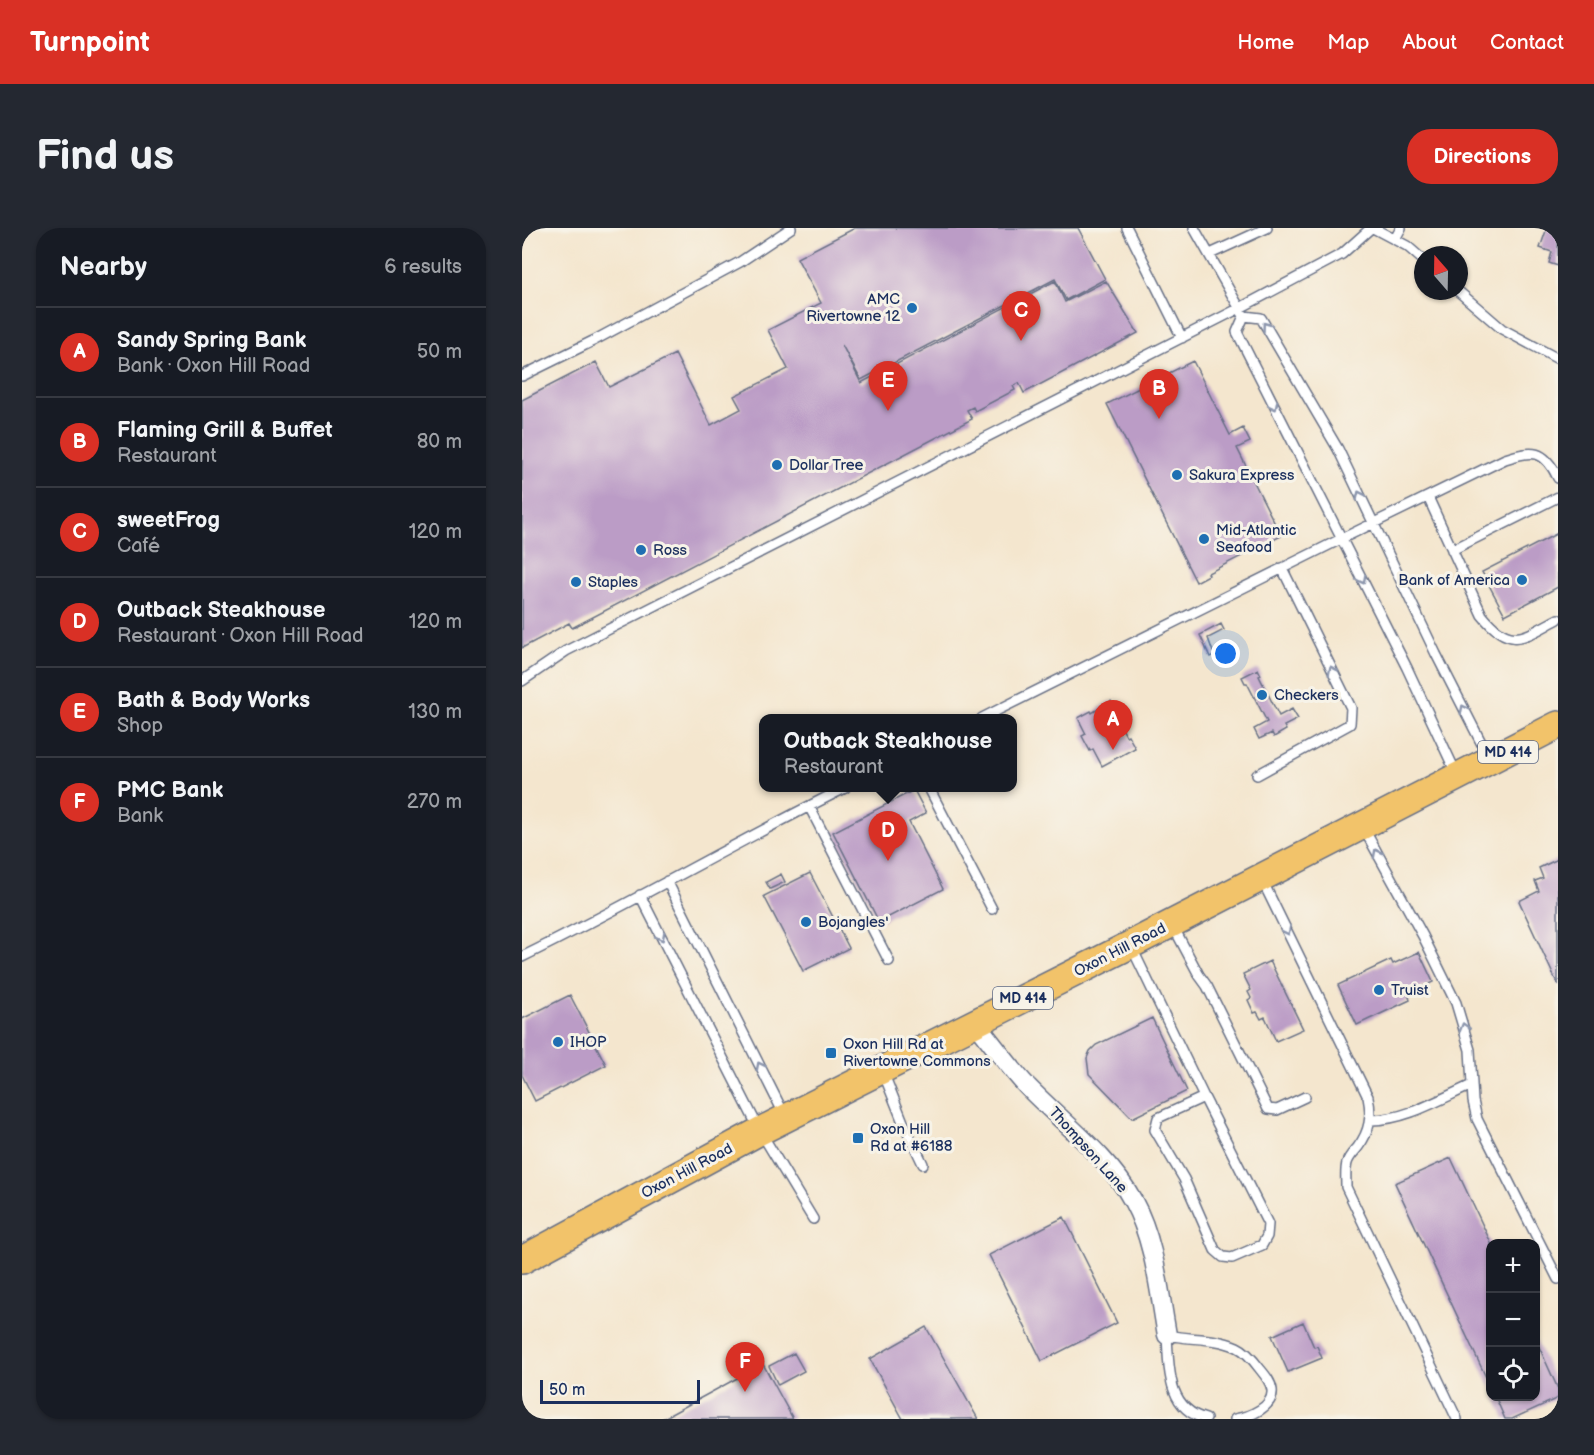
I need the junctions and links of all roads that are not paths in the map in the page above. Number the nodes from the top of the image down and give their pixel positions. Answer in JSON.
{"nodes":[{"id":1,"x":791,"y":228,"type":"edge"},
{"id":2,"x":1127,"y":228,"type":"edge"},
{"id":3,"x":1194,"y":228,"type":"edge"},
{"id":4,"x":1267,"y":228,"type":"edge"},
{"id":5,"x":1372,"y":228,"type":"edge"},
{"id":6,"x":1401,"y":228,"type":"edge"},
{"id":7,"x":1395,"y":239,"type":"junction"},
{"id":8,"x":1414,"y":252,"type":"edge"},
{"id":9,"x":1210,"y":254,"type":"junction"},
{"id":10,"x":1468,"y":300,"type":"edge"},
{"id":11,"x":1242,"y":312,"type":"junction"},
{"id":12,"x":1182,"y":338,"type":"junction"},
{"id":13,"x":1558,"y":358,"type":"edge"},
{"id":14,"x":522,"y":376,"type":"edge"},
{"id":15,"x":1558,"y":478,"type":"edge"},
{"id":16,"x":1428,"y":497,"type":"junction"},
{"id":17,"x":1558,"y":497,"type":"edge"},
{"id":18,"x":1373,"y":523,"type":"junction"},
{"id":19,"x":1341,"y":538,"type":"junction"},
{"id":20,"x":1452,"y":550,"type":"junction"},
{"id":21,"x":1282,"y":568,"type":"junction"},
{"id":22,"x":1558,"y":619,"type":"edge"},
{"id":23,"x":522,"y":681,"type":"edge"},
{"id":24,"x":990,"y":714,"type":"edge"},
{"id":25,"x":1558,"y":725,"type":"edge"},
{"id":26,"x":1490,"y":761,"type":"junction"},
{"id":27,"x":1257,"y":775,"type":"dead end"},
{"id":28,"x":1458,"y":778,"type":"junction"},
{"id":29,"x":837,"y":792,"type":"edge"},
{"id":30,"x":931,"y":792,"type":"edge"},
{"id":31,"x":808,"y":806,"type":"junction"},
{"id":32,"x":1363,"y":827,"type":"junction"},
{"id":33,"x":1261,"y":878,"type":"junction"},
{"id":34,"x":667,"y":881,"type":"junction"},
{"id":35,"x":640,"y":895,"type":"junction"},
{"id":36,"x":992,"y":909,"type":"dead end"},
{"id":37,"x":1172,"y":924,"type":"junction"},
{"id":38,"x":1131,"y":945,"type":"junction"},
{"id":39,"x":522,"y":957,"type":"edge"},
{"id":40,"x":889,"y":960,"type":"dead end"},
{"id":41,"x":975,"y":1022,"type":"junction"},
{"id":42,"x":882,"y":1070,"type":"junction"},
{"id":43,"x":1472,"y":1085,"type":"junction"},
{"id":44,"x":1204,"y":1097,"type":"junction"},
{"id":45,"x":1305,"y":1097,"type":"dead end"},
{"id":46,"x":786,"y":1118,"type":"junction"},
{"id":47,"x":1371,"y":1120,"type":"junction"},
{"id":48,"x":760,"y":1131,"type":"junction"},
{"id":49,"x":923,"y":1164,"type":"dead end"},
{"id":50,"x":813,"y":1219,"type":"dead end"},
{"id":51,"x":522,"y":1260,"type":"edge"},
{"id":52,"x":1558,"y":1280,"type":"edge"},
{"id":53,"x":1167,"y":1335,"type":"junction"},
{"id":54,"x":1206,"y":1419,"type":"edge"},
{"id":55,"x":1235,"y":1419,"type":"edge"},
{"id":56,"x":1457,"y":1419,"type":"edge"}],
"edges":[{"from":1,"to":14,"type":"lane"},
{"from":2,"to":12,"type":"lane"},
{"from":3,"to":9,"type":"lane"},
{"from":4,"to":9,"type":"lane"},
{"from":5,"to":7,"type":"lane"},
{"from":5,"to":11,"type":"lane"},
{"from":6,"to":7,"type":"lane"},
{"from":7,"to":8,"type":"lane"},
{"from":9,"to":11,"type":"lane"},
{"from":10,"to":13,"type":"lane"},
{"from":11,"to":12,"type":"lane"},
{"from":18,"to":11,"type":"lane","one_way":true},
{"from":11,"to":19,"type":"lane","one_way":true},
{"from":12,"to":23,"type":"lane"},
{"from":15,"to":16,"type":"lane"},
{"from":16,"to":18,"type":"lane"},
{"from":16,"to":20,"type":"lane"},
{"from":17,"to":20,"type":"lane"},
{"from":18,"to":19,"type":"lane"},
{"from":26,"to":18,"type":"lane","one_way":true},
{"from":19,"to":21,"type":"lane"},
{"from":19,"to":28,"type":"lane","one_way":true},
{"from":20,"to":22,"type":"lane"},
{"from":21,"to":24,"type":"lane"},
{"from":27,"to":21,"type":"lane","one_way":true},
{"from":25,"to":26,"type":"main road","name":"Oxon Hill Road","number":"MD 414"},
{"from":26,"to":28,"type":"main road","name":"Oxon Hill Road","number":"MD 414"},
{"from":28,"to":32,"type":"main road","name":"Oxon Hill Road","number":"MD 414"},
{"from":29,"to":31,"type":"lane"},
{"from":30,"to":36,"type":"lane"},
{"from":31,"to":34,"type":"lane"},
{"from":31,"to":40,"type":"lane"},
{"from":32,"to":33,"type":"main road","name":"Oxon Hill Road","number":"MD 414"},
{"from":43,"to":32,"type":"lane","one_way":true},
{"from":33,"to":37,"type":"main road","name":"Oxon Hill Road","number":"MD 414"},
{"from":33,"to":47,"type":"lane","one_way":true},
{"from":34,"to":35,"type":"lane"},
{"from":46,"to":34,"type":"lane","one_way":true},
{"from":35,"to":39,"type":"lane"},
{"from":35,"to":48,"type":"lane","one_way":true},
{"from":37,"to":38,"type":"main road","name":"Oxon Hill Road","number":"MD 414"},
{"from":37,"to":45,"type":"lane"},
{"from":38,"to":41,"type":"main road","name":"Oxon Hill Road","number":"MD 414"},
{"from":38,"to":44,"type":"lane"},
{"from":41,"to":42,"type":"main road","name":"Oxon Hill Road","number":"MD 414"},
{"from":41,"to":53,"type":"street","name":"Thompson Lane"},
{"from":42,"to":46,"type":"main road","name":"Oxon Hill Road","number":"MD 414"},
{"from":42,"to":49,"type":"lane"},
{"from":43,"to":47,"type":"lane"},
{"from":43,"to":52,"type":"lane"},
{"from":44,"to":44,"type":"lane"},
{"from":46,"to":48,"type":"main road","name":"Oxon Hill Road","number":"MD 414"},
{"from":47,"to":56,"type":"lane"},
{"from":48,"to":50,"type":"lane"},
{"from":48,"to":51,"type":"main road","name":"Oxon Hill Road","number":"MD 414"},
{"from":53,"to":54,"type":"lane"},
{"from":53,"to":55,"type":"lane"}]}
